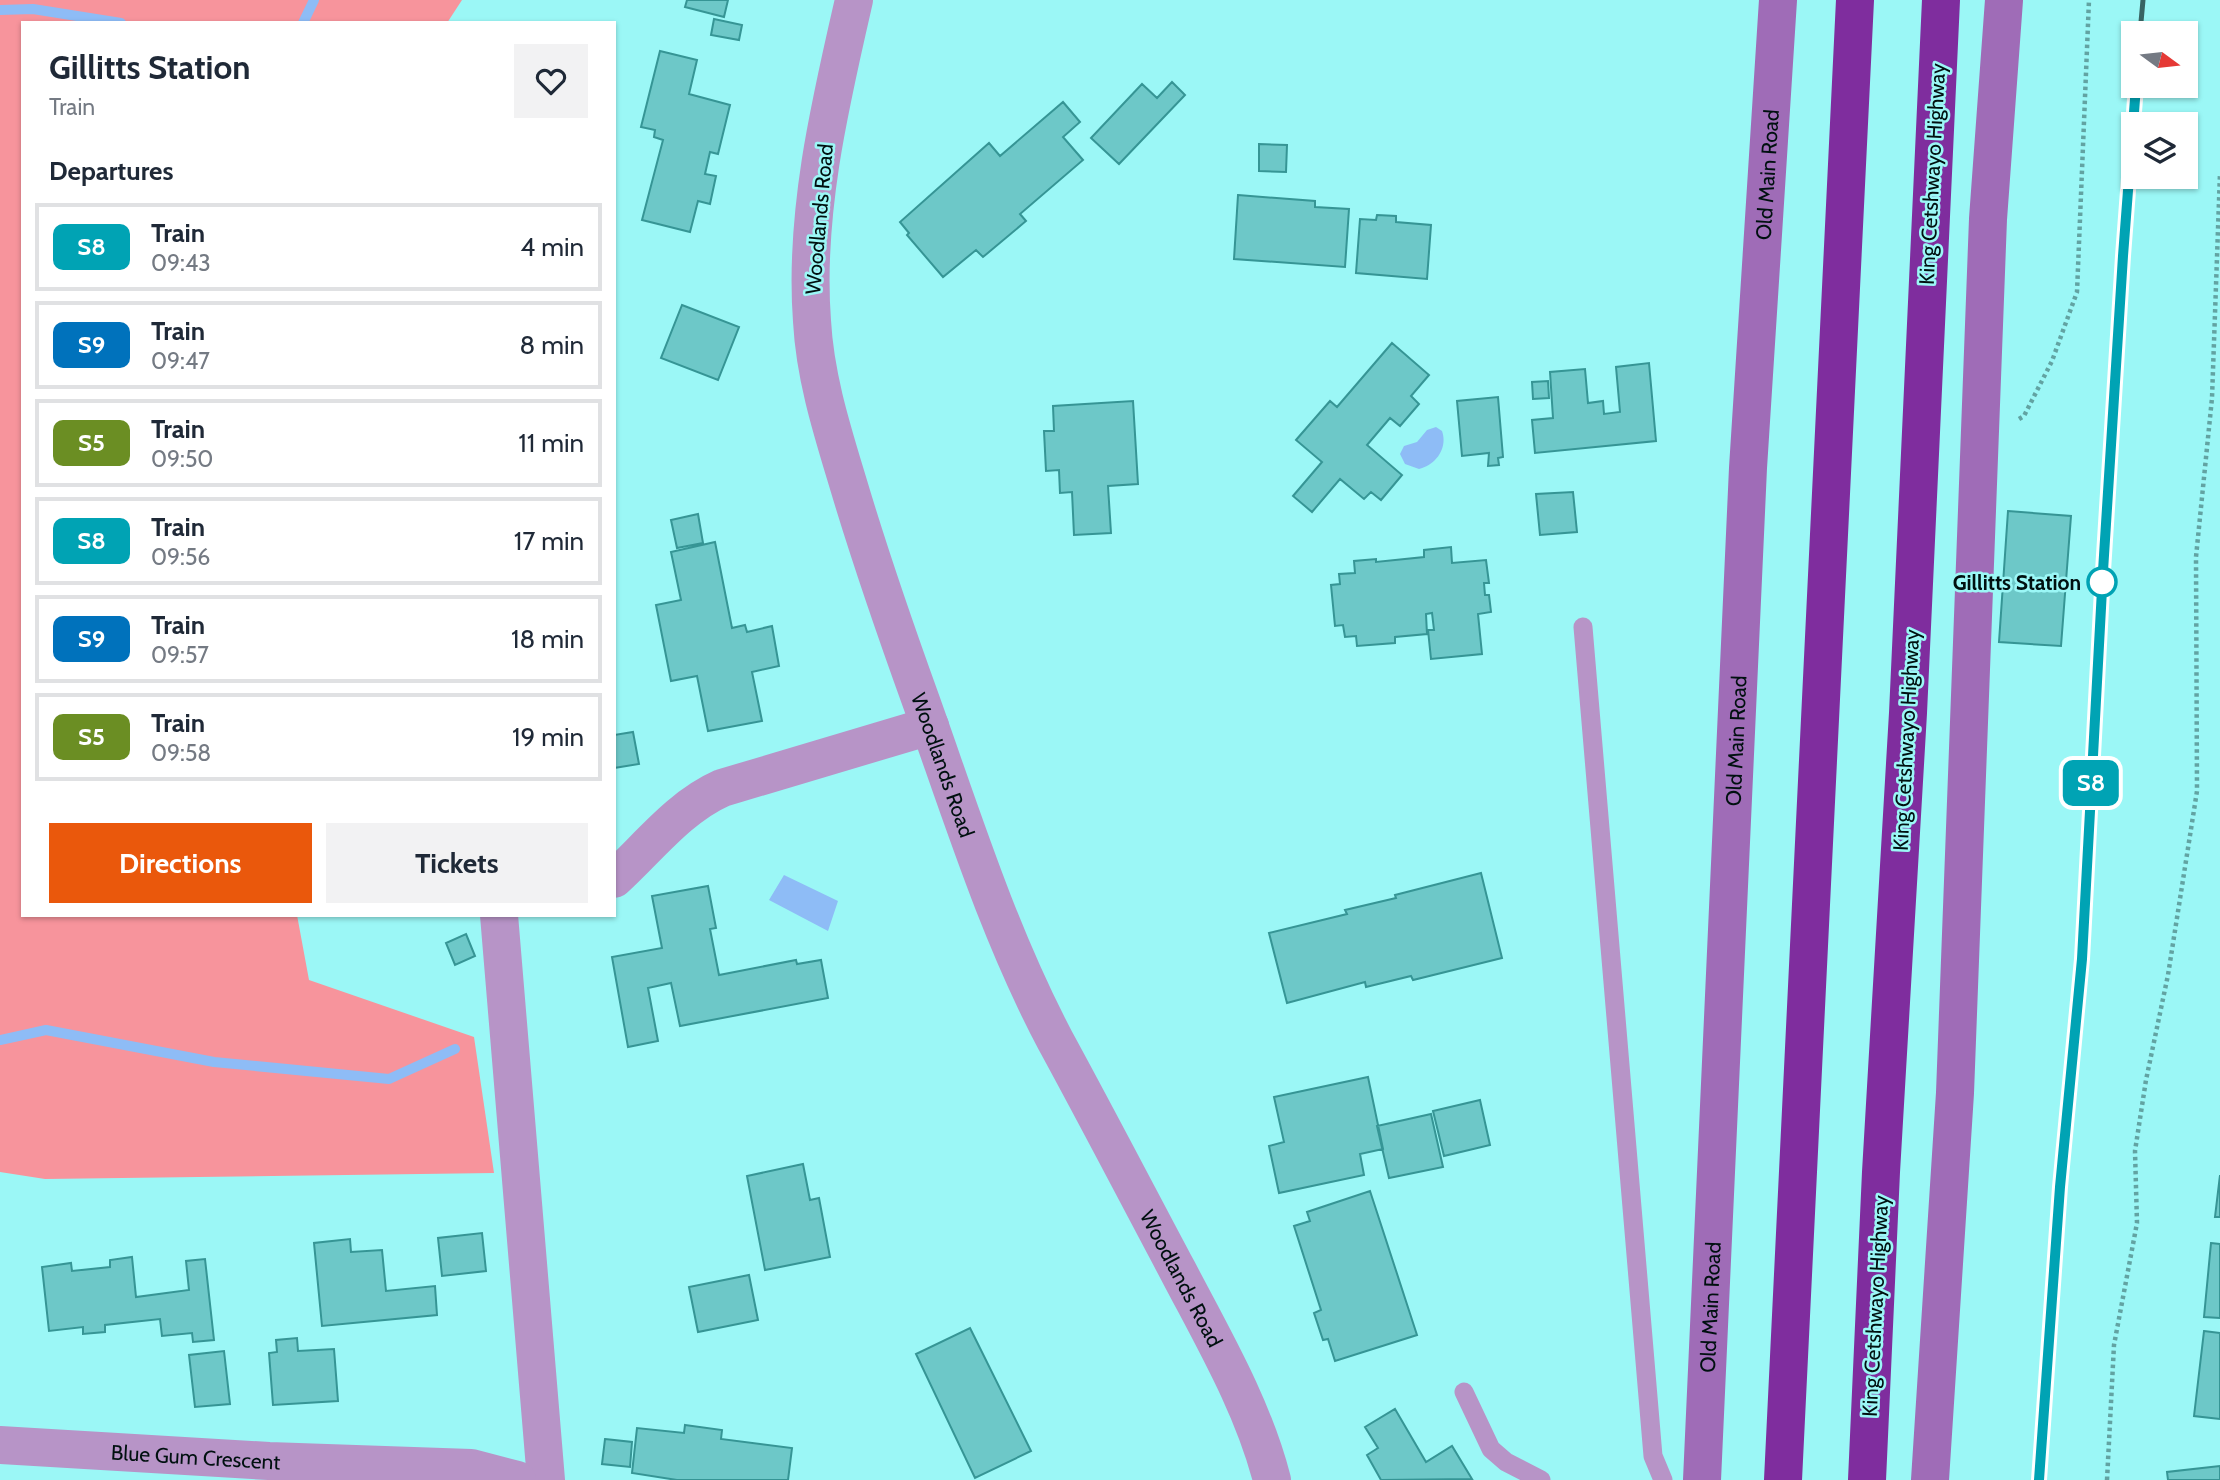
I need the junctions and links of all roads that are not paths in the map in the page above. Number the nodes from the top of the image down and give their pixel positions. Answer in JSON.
{"nodes":[{"id":1,"x":854,"y":0,"type":"edge"},
{"id":2,"x":1778,"y":0,"type":"edge"},
{"id":3,"x":1855,"y":0,"type":"edge"},
{"id":4,"x":2004,"y":0,"type":"edge"},
{"id":5,"x":1942,"y":5,"type":"edge"},
{"id":6,"x":1583,"y":627,"type":"dead end"},
{"id":7,"x":930,"y":726,"type":"junction"},
{"id":8,"x":616,"y":877,"type":"edge"},
{"id":9,"x":499,"y":917,"type":"edge"},
{"id":10,"x":1464,"y":1392,"type":"dead end"},
{"id":11,"x":0,"y":1445,"type":"edge"},
{"id":12,"x":517,"y":1480,"type":"edge"},
{"id":13,"x":546,"y":1480,"type":"edge"},
{"id":14,"x":1272,"y":1480,"type":"edge"},
{"id":15,"x":1541,"y":1480,"type":"edge"},
{"id":16,"x":1663,"y":1480,"type":"edge"},
{"id":17,"x":1702,"y":1480,"type":"edge"},
{"id":18,"x":1783,"y":1480,"type":"edge"},
{"id":19,"x":1867,"y":1480,"type":"edge"},
{"id":20,"x":1930,"y":1480,"type":"edge"}],
"edges":[{"from":1,"to":7,"type":"street","name":"Woodlands Road"},
{"from":2,"to":17,"type":"street","name":"Old Main Road"},
{"from":3,"to":18,"type":"highway"},
{"from":4,"to":20,"type":"street"},
{"from":5,"to":19,"type":"highway","name":"King Cetshwayo Highway"},
{"from":6,"to":16,"type":"lane"},
{"from":7,"to":8,"type":"street"},
{"from":7,"to":14,"type":"street","name":"Woodlands Road"},
{"from":9,"to":13,"type":"street"},
{"from":10,"to":15,"type":"lane"},
{"from":11,"to":12,"type":"street","name":"Blue Gum Crescent"}]}
